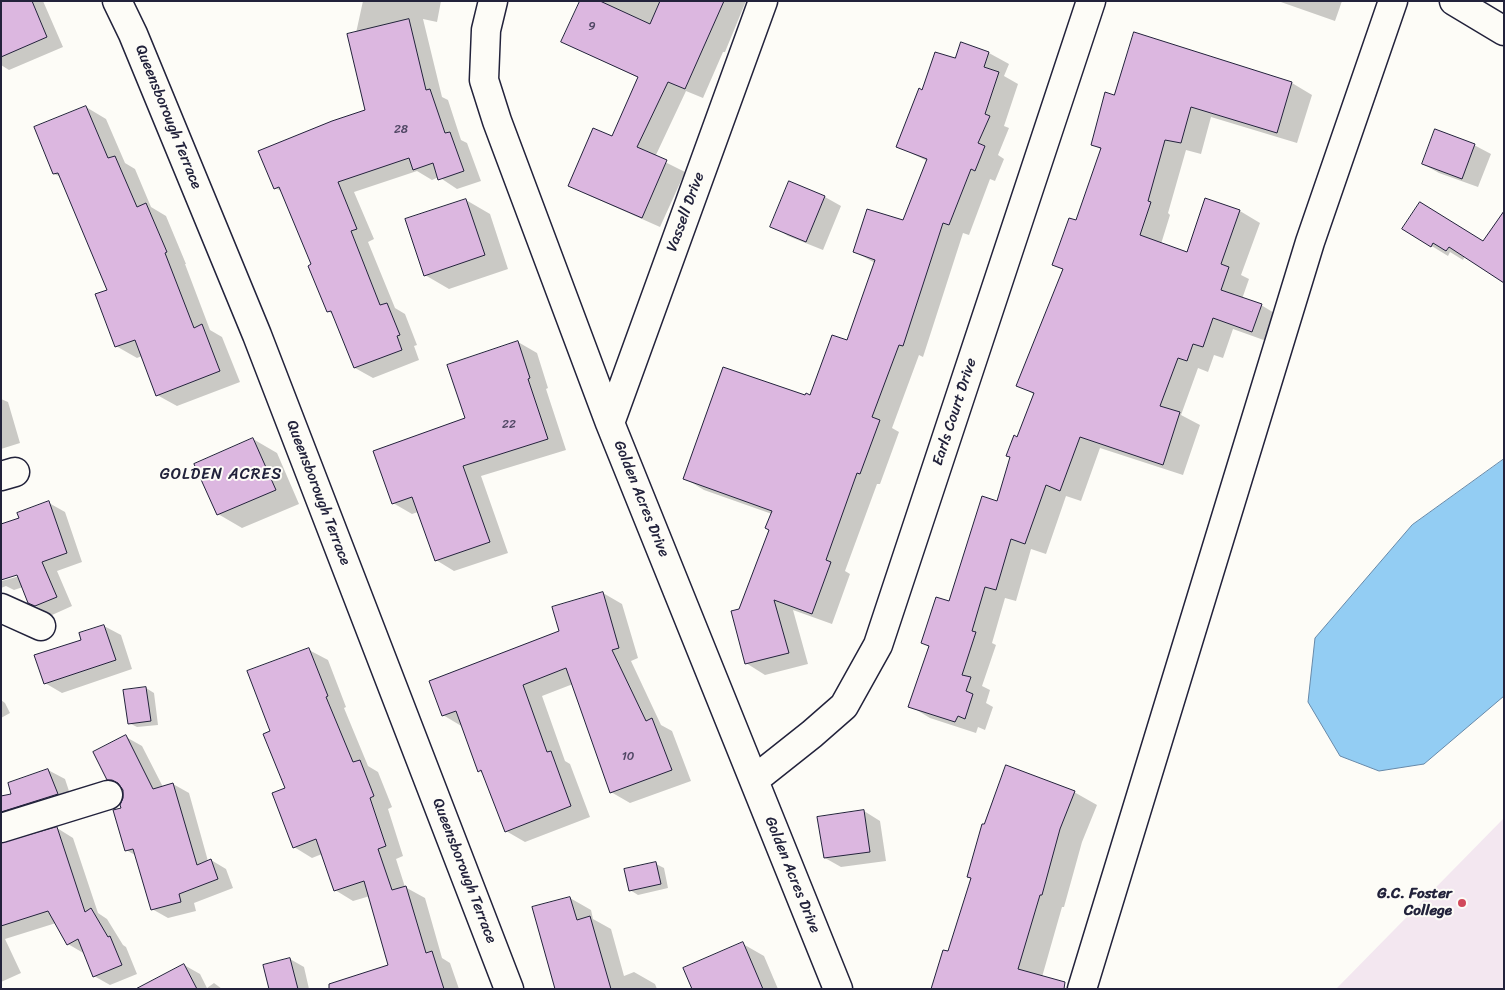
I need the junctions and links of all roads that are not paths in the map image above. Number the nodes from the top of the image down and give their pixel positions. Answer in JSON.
{"nodes":[{"id":1,"x":117,"y":1,"type":"edge"},
{"id":2,"x":493,"y":1,"type":"edge"},
{"id":3,"x":763,"y":1,"type":"edge"},
{"id":4,"x":1091,"y":1,"type":"edge"},
{"id":5,"x":1393,"y":1,"type":"edge"},
{"id":6,"x":1466,"y":4,"type":"edge"},
{"id":7,"x":1504,"y":32,"type":"edge"},
{"id":8,"x":610,"y":423,"type":"junction"},
{"id":9,"x":1,"y":608,"type":"edge"},
{"id":10,"x":41,"y":626,"type":"dead end"},
{"id":11,"x":754,"y":780,"type":"junction"},
{"id":12,"x":108,"y":796,"type":"dead end"},
{"id":13,"x":1,"y":828,"type":"edge"},
{"id":14,"x":509,"y":989,"type":"edge"},
{"id":15,"x":838,"y":989,"type":"edge"},
{"id":16,"x":1082,"y":989,"type":"edge"}],
"edges":[{"from":1,"to":14,"type":"street","name":"Queensborough Terrace"},
{"from":2,"to":8,"type":"street","name":"Golden Acres Drive"},
{"from":3,"to":8,"type":"street","name":"Vassell Drive"},
{"from":4,"to":11,"type":"street","name":"Earls Court Drive"},
{"from":5,"to":16,"type":"street"},
{"from":6,"to":7,"type":"street"},
{"from":8,"to":11,"type":"street","name":"Golden Acres Drive"},
{"from":9,"to":10,"type":"street"},
{"from":11,"to":15,"type":"street","name":"Golden Acres Drive"},
{"from":12,"to":13,"type":"street"}]}
